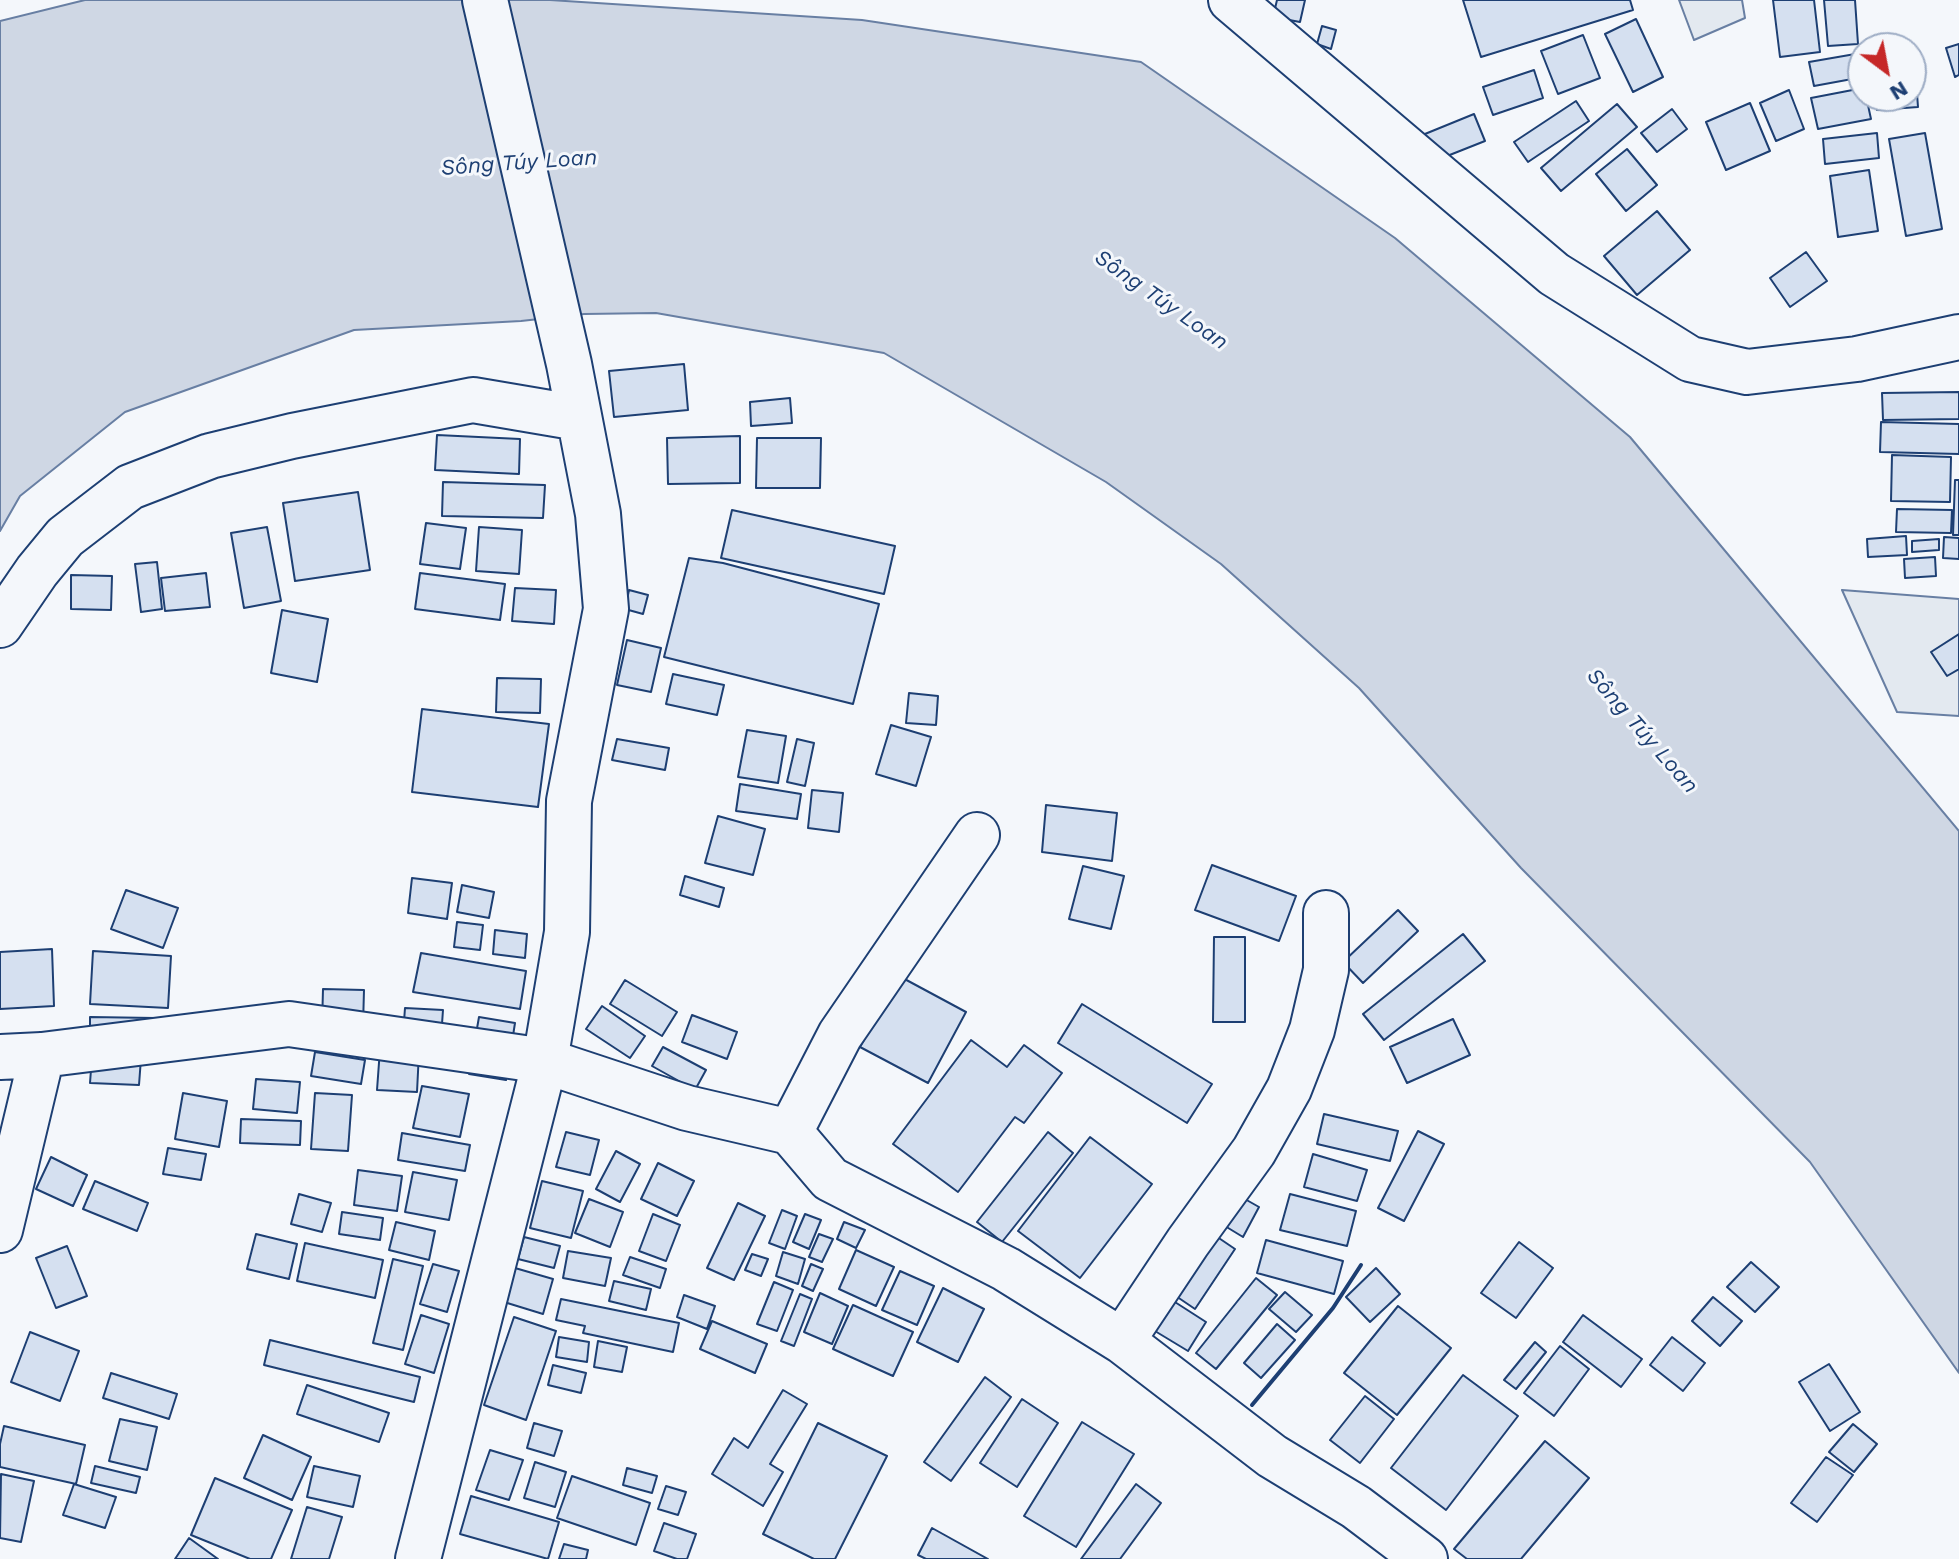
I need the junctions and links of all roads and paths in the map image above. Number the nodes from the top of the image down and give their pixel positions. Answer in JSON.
{"nodes":[{"id":1,"x":485,"y":0,"type":"edge"},
{"id":2,"x":1231,"y":0,"type":"edge"},
{"id":3,"x":1959,"y":337,"type":"edge"},
{"id":4,"x":579,"y":418,"type":"junction"},
{"id":5,"x":0,"y":625,"type":"edge"},
{"id":6,"x":977,"y":835,"type":"dead end"},
{"id":7,"x":1326,"y":913,"type":"dead end"},
{"id":8,"x":21,"y":1056,"type":"edge"},
{"id":9,"x":545,"y":1061,"type":"junction"},
{"id":10,"x":790,"y":1132,"type":"junction"},
{"id":11,"x":0,"y":1230,"type":"edge"},
{"id":12,"x":1122,"y":1341,"type":"junction"},
{"id":13,"x":418,"y":1559,"type":"edge"},
{"id":14,"x":1425,"y":1559,"type":"edge"}],
"edges":[{"from":1,"to":4,"type":"street"},
{"from":2,"to":3,"type":"street"},
{"from":4,"to":5,"type":"street"},
{"from":4,"to":9,"type":"street"},
{"from":6,"to":10,"type":"street"},
{"from":7,"to":12,"type":"street"},
{"from":8,"to":9,"type":"street"},
{"from":8,"to":11,"type":"street"},
{"from":9,"to":10,"type":"street"},
{"from":9,"to":13,"type":"street"},
{"from":10,"to":12,"type":"street"},
{"from":12,"to":14,"type":"street"}]}
